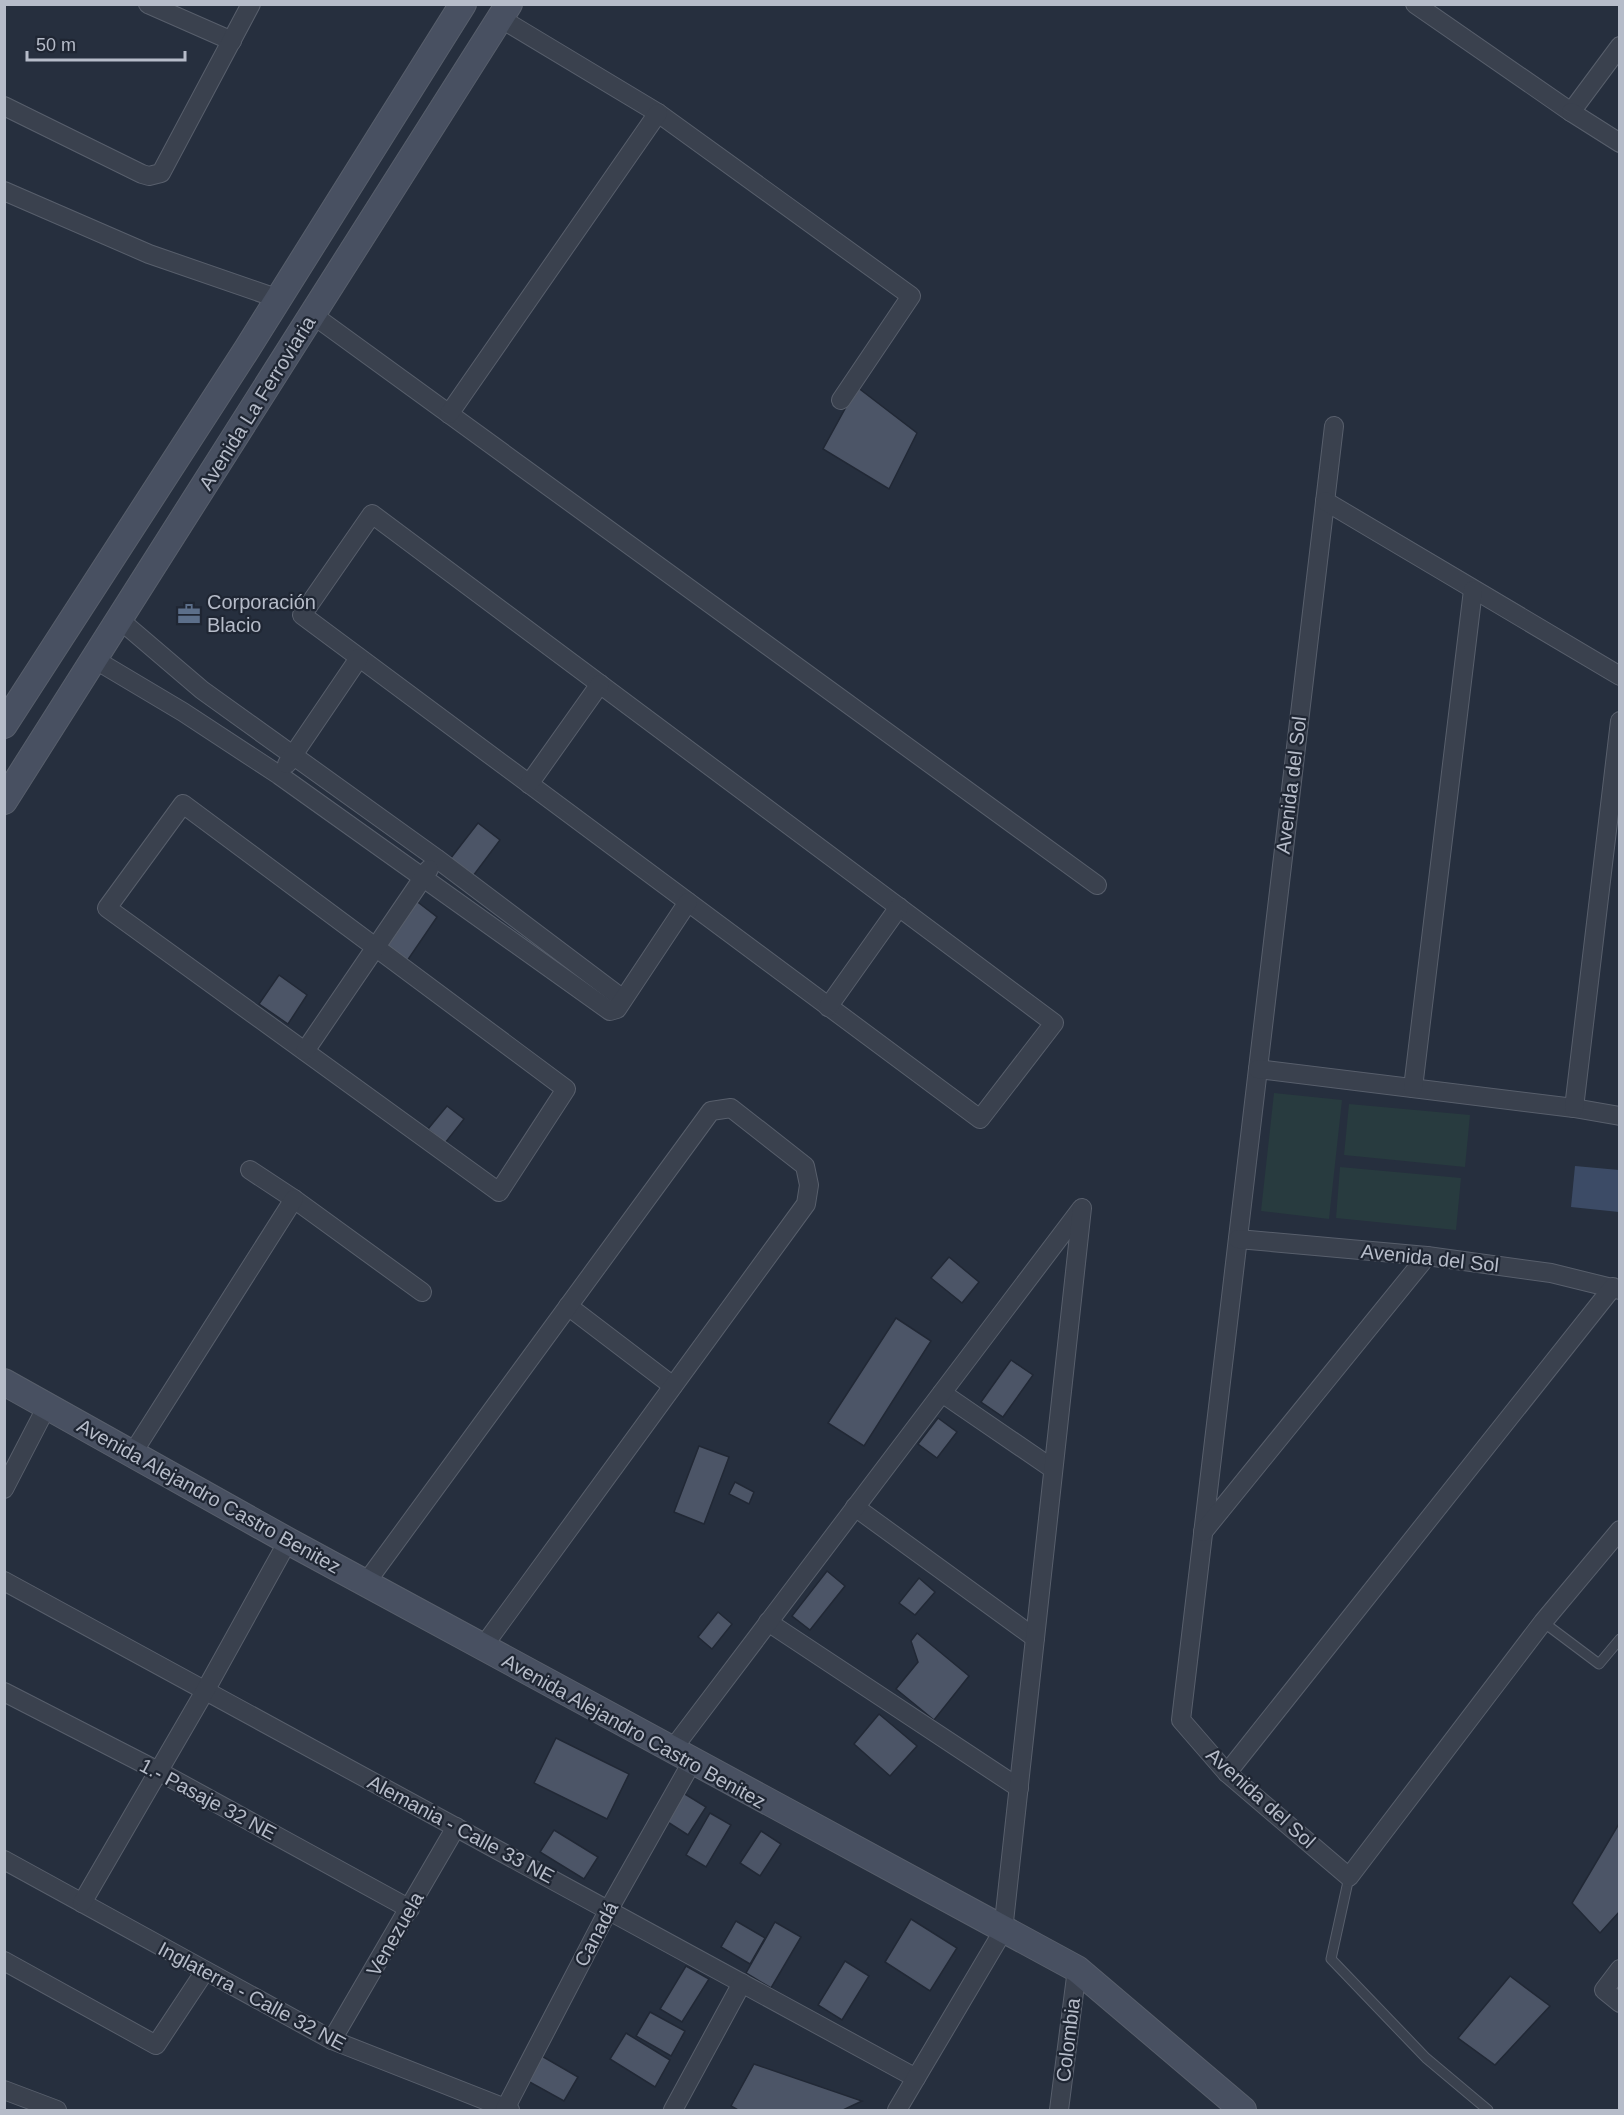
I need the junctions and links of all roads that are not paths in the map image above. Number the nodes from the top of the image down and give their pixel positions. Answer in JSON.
{"nodes":[{"id":1,"x":148,"y":4,"type":"edge"},
{"id":2,"x":251,"y":4,"type":"edge"},
{"id":3,"x":463,"y":4,"type":"edge"},
{"id":4,"x":1415,"y":4,"type":"edge"},
{"id":5,"x":504,"y":11,"type":"edge"},
{"id":6,"x":232,"y":41,"type":"junction"},
{"id":7,"x":1620,"y":46,"type":"edge"},
{"id":8,"x":4,"y":106,"type":"edge"},
{"id":9,"x":1571,"y":112,"type":"junction"},
{"id":10,"x":658,"y":113,"type":"junction"},
{"id":11,"x":1620,"y":143,"type":"edge"},
{"id":12,"x":4,"y":191,"type":"edge"},
{"id":13,"x":279,"y":299,"type":"junction"},
{"id":14,"x":313,"y":315,"type":"junction"},
{"id":15,"x":841,"y":400,"type":"dead end"},
{"id":16,"x":449,"y":414,"type":"junction"},
{"id":17,"x":1334,"y":426,"type":"dead end"},
{"id":18,"x":1325,"y":501,"type":"junction"},
{"id":19,"x":1473,"y":590,"type":"junction"},
{"id":20,"x":120,"y":620,"type":"junction"},
{"id":21,"x":359,"y":658,"type":"junction"},
{"id":22,"x":94,"y":659,"type":"junction"},
{"id":23,"x":1620,"y":676,"type":"edge"},
{"id":24,"x":600,"y":684,"type":"junction"},
{"id":25,"x":1620,"y":721,"type":"edge"},
{"id":26,"x":4,"y":724,"type":"edge"},
{"id":27,"x":292,"y":755,"type":"junction"},
{"id":28,"x":279,"y":775,"type":"junction"},
{"id":29,"x":529,"y":784,"type":"junction"},
{"id":30,"x":4,"y":801,"type":"edge"},
{"id":31,"x":436,"y":858,"type":"junction"},
{"id":32,"x":422,"y":879,"type":"junction"},
{"id":33,"x":1097,"y":885,"type":"dead end"},
{"id":34,"x":688,"y":902,"type":"junction"},
{"id":35,"x":899,"y":907,"type":"junction"},
{"id":36,"x":376,"y":945,"type":"junction"},
{"id":37,"x":622,"y":999,"type":"junction"},
{"id":38,"x":828,"y":1007,"type":"junction"},
{"id":39,"x":305,"y":1051,"type":"junction"},
{"id":40,"x":1258,"y":1069,"type":"junction"},
{"id":41,"x":1413,"y":1088,"type":"junction"},
{"id":42,"x":1574,"y":1108,"type":"junction"},
{"id":43,"x":1620,"y":1116,"type":"edge"},
{"id":44,"x":249,"y":1170,"type":"dead end"},
{"id":45,"x":294,"y":1199,"type":"junction"},
{"id":46,"x":1238,"y":1239,"type":"junction"},
{"id":47,"x":1427,"y":1256,"type":"junction"},
{"id":48,"x":1616,"y":1289,"type":"edge"},
{"id":49,"x":422,"y":1292,"type":"dead end"},
{"id":50,"x":568,"y":1306,"type":"junction"},
{"id":51,"x":4,"y":1382,"type":"edge"},
{"id":52,"x":673,"y":1386,"type":"junction"},
{"id":53,"x":942,"y":1393,"type":"junction"},
{"id":54,"x":47,"y":1406,"type":"junction"},
{"id":55,"x":132,"y":1454,"type":"junction"},
{"id":56,"x":1053,"y":1469,"type":"junction"},
{"id":57,"x":4,"y":1489,"type":"edge"},
{"id":58,"x":855,"y":1507,"type":"junction"},
{"id":59,"x":1620,"y":1530,"type":"edge"},
{"id":60,"x":1203,"y":1532,"type":"junction"},
{"id":61,"x":288,"y":1541,"type":"junction"},
{"id":62,"x":4,"y":1581,"type":"edge"},
{"id":63,"x":365,"y":1584,"type":"junction"},
{"id":64,"x":768,"y":1622,"type":"junction"},
{"id":65,"x":1543,"y":1622,"type":"junction"},
{"id":66,"x":1035,"y":1638,"type":"junction"},
{"id":67,"x":1620,"y":1639,"type":"edge"},
{"id":68,"x":482,"y":1648,"type":"junction"},
{"id":69,"x":205,"y":1691,"type":"junction"},
{"id":70,"x":4,"y":1692,"type":"edge"},
{"id":71,"x":681,"y":1757,"type":"junction"},
{"id":72,"x":158,"y":1771,"type":"junction"},
{"id":73,"x":1227,"y":1773,"type":"junction"},
{"id":74,"x":1019,"y":1788,"type":"junction"},
{"id":75,"x":456,"y":1827,"type":"junction"},
{"id":76,"x":4,"y":1860,"type":"edge"},
{"id":77,"x":1349,"y":1877,"type":"junction"},
{"id":78,"x":82,"y":1903,"type":"junction"},
{"id":79,"x":410,"y":1909,"type":"junction"},
{"id":80,"x":609,"y":1909,"type":"junction"},
{"id":81,"x":1003,"y":1931,"type":"junction"},
{"id":82,"x":4,"y":1961,"type":"edge"},
{"id":83,"x":1077,"y":1969,"type":"junction"},
{"id":84,"x":1620,"y":1970,"type":"edge"},
{"id":85,"x":205,"y":1971,"type":"junction"},
{"id":86,"x":742,"y":1983,"type":"junction"},
{"id":87,"x":1620,"y":2003,"type":"edge"},
{"id":88,"x":332,"y":2040,"type":"junction"},
{"id":89,"x":916,"y":2078,"type":"junction"},
{"id":90,"x":4,"y":2090,"type":"edge"},
{"id":91,"x":57,"y":2110,"type":"edge"},
{"id":92,"x":507,"y":2110,"type":"edge"},
{"id":93,"x":673,"y":2110,"type":"edge"},
{"id":94,"x":897,"y":2110,"type":"edge"},
{"id":95,"x":1059,"y":2110,"type":"edge"},
{"id":96,"x":1243,"y":2110,"type":"edge"},
{"id":97,"x":1488,"y":2110,"type":"edge"}],
"edges":[{"from":1,"to":6,"type":"street"},
{"from":2,"to":6,"type":"street"},
{"from":3,"to":13,"type":"main road","name":"Avenida La Ferroviaria"},
{"from":4,"to":9,"type":"street"},
{"from":5,"to":10,"type":"street"},
{"from":5,"to":14,"type":"main road","name":"Avenida La Ferroviaria"},
{"from":6,"to":8,"type":"street"},
{"from":7,"to":9,"type":"street"},
{"from":9,"to":11,"type":"street"},
{"from":10,"to":15,"type":"street"},
{"from":10,"to":16,"type":"street"},
{"from":12,"to":13,"type":"street"},
{"from":13,"to":26,"type":"main road","name":"Avenida La Ferroviaria"},
{"from":14,"to":16,"type":"street"},
{"from":14,"to":20,"type":"main road","name":"Avenida La Ferroviaria"},
{"from":16,"to":33,"type":"street"},
{"from":17,"to":18,"type":"street","name":"Avenida del Sol"},
{"from":18,"to":19,"type":"street"},
{"from":18,"to":40,"type":"street","name":"Avenida del Sol"},
{"from":19,"to":23,"type":"street"},
{"from":19,"to":41,"type":"street"},
{"from":20,"to":22,"type":"main road","name":"Avenida La Ferroviaria"},
{"from":20,"to":27,"type":"street"},
{"from":21,"to":24,"type":"street"},
{"from":21,"to":27,"type":"street"},
{"from":21,"to":29,"type":"street"},
{"from":22,"to":28,"type":"street"},
{"from":22,"to":30,"type":"main road","name":"Avenida La Ferroviaria"},
{"from":24,"to":29,"type":"street"},
{"from":24,"to":35,"type":"street"},
{"from":25,"to":42,"type":"street"},
{"from":27,"to":28,"type":"street"},
{"from":27,"to":31,"type":"street"},
{"from":28,"to":32,"type":"street"},
{"from":29,"to":34,"type":"street"},
{"from":31,"to":32,"type":"street"},
{"from":31,"to":37,"type":"street"},
{"from":32,"to":36,"type":"street"},
{"from":32,"to":37,"type":"street"},
{"from":34,"to":37,"type":"street"},
{"from":34,"to":38,"type":"street"},
{"from":35,"to":38,"type":"street"},
{"from":35,"to":38,"type":"street"},
{"from":36,"to":39,"type":"street"},
{"from":36,"to":39,"type":"street"},
{"from":36,"to":39,"type":"street"},
{"from":40,"to":41,"type":"street"},
{"from":40,"to":46,"type":"street","name":"Avenida del Sol"},
{"from":41,"to":42,"type":"street"},
{"from":42,"to":43,"type":"street"},
{"from":44,"to":45,"type":"street"},
{"from":45,"to":49,"type":"street"},
{"from":45,"to":55,"type":"street"},
{"from":46,"to":47,"type":"street","name":"Avenida del Sol"},
{"from":46,"to":60,"type":"street","name":"Avenida del Sol"},
{"from":47,"to":48,"type":"street","name":"Avenida del Sol"},
{"from":47,"to":60,"type":"street"},
{"from":48,"to":73,"type":"street"},
{"from":50,"to":52,"type":"street"},
{"from":50,"to":52,"type":"street"},
{"from":50,"to":63,"type":"street"},
{"from":51,"to":54,"type":"main road","name":"Avenida Alejandro Castro Benitez"},
{"from":52,"to":68,"type":"street"},
{"from":53,"to":56,"type":"street"},
{"from":53,"to":56,"type":"street","name":"Canadá"},
{"from":53,"to":58,"type":"street","name":"Canadá"},
{"from":54,"to":55,"type":"main road","name":"Avenida Alejandro Castro Benitez"},
{"from":54,"to":57,"type":"street"},
{"from":55,"to":61,"type":"main road","name":"Avenida Alejandro Castro Benitez"},
{"from":56,"to":66,"type":"street"},
{"from":58,"to":64,"type":"street","name":"Canadá"},
{"from":58,"to":66,"type":"street"},
{"from":59,"to":65,"type":"street"},
{"from":60,"to":73,"type":"street","name":"Avenida del Sol"},
{"from":61,"to":63,"type":"main road","name":"Avenida Alejandro Castro Benitez"},
{"from":61,"to":69,"type":"street"},
{"from":62,"to":69,"type":"street","name":"Alemania - Calle 33 NE"},
{"from":63,"to":68,"type":"main road","name":"Avenida Alejandro Castro Benitez"},
{"from":64,"to":71,"type":"street","name":"Canadá"},
{"from":64,"to":74,"type":"street"},
{"from":65,"to":67,"type":"lane"},
{"from":65,"to":77,"type":"street"},
{"from":66,"to":74,"type":"street"},
{"from":68,"to":71,"type":"main road","name":"Avenida Alejandro Castro Benitez"},
{"from":69,"to":72,"type":"street"},
{"from":69,"to":75,"type":"street","name":"Alemania - Calle 33 NE"},
{"from":70,"to":72,"type":"street","name":"1.- Pasaje 32 NE"},
{"from":71,"to":80,"type":"street","name":"Canadá"},
{"from":71,"to":81,"type":"main road","name":"Avenida Alejandro Castro Benitez"},
{"from":72,"to":78,"type":"street"},
{"from":72,"to":79,"type":"street","name":"1.- Pasaje 32 NE"},
{"from":73,"to":77,"type":"street","name":"Avenida del Sol"},
{"from":74,"to":81,"type":"street"},
{"from":75,"to":79,"type":"street","name":"Venezuela"},
{"from":75,"to":80,"type":"street","name":"Alemania - Calle 33 NE"},
{"from":76,"to":78,"type":"street","name":"Inglaterra - Calle 32 NE"},
{"from":77,"to":97,"type":"lane"},
{"from":78,"to":85,"type":"street","name":"Inglaterra - Calle 32 NE"},
{"from":79,"to":88,"type":"street","name":"Venezuela"},
{"from":80,"to":86,"type":"street","name":"Alemania - Calle 33 NE"},
{"from":80,"to":92,"type":"street","name":"Canadá"},
{"from":81,"to":83,"type":"main road","name":"Avenida Alejandro Castro Benitez"},
{"from":81,"to":89,"type":"street"},
{"from":82,"to":85,"type":"street"},
{"from":83,"to":95,"type":"street","name":"Colombia"},
{"from":83,"to":96,"type":"main road","name":"Avenida Alejandro Castro Benitez"},
{"from":84,"to":87,"type":"street"},
{"from":85,"to":88,"type":"street","name":"Inglaterra - Calle 32 NE"},
{"from":86,"to":89,"type":"street","name":"Alemania - Calle 33 NE"},
{"from":86,"to":93,"type":"street"},
{"from":88,"to":92,"type":"street","name":"Inglaterra - Calle 32 NE"},
{"from":89,"to":94,"type":"street"},
{"from":90,"to":91,"type":"street"}]}
